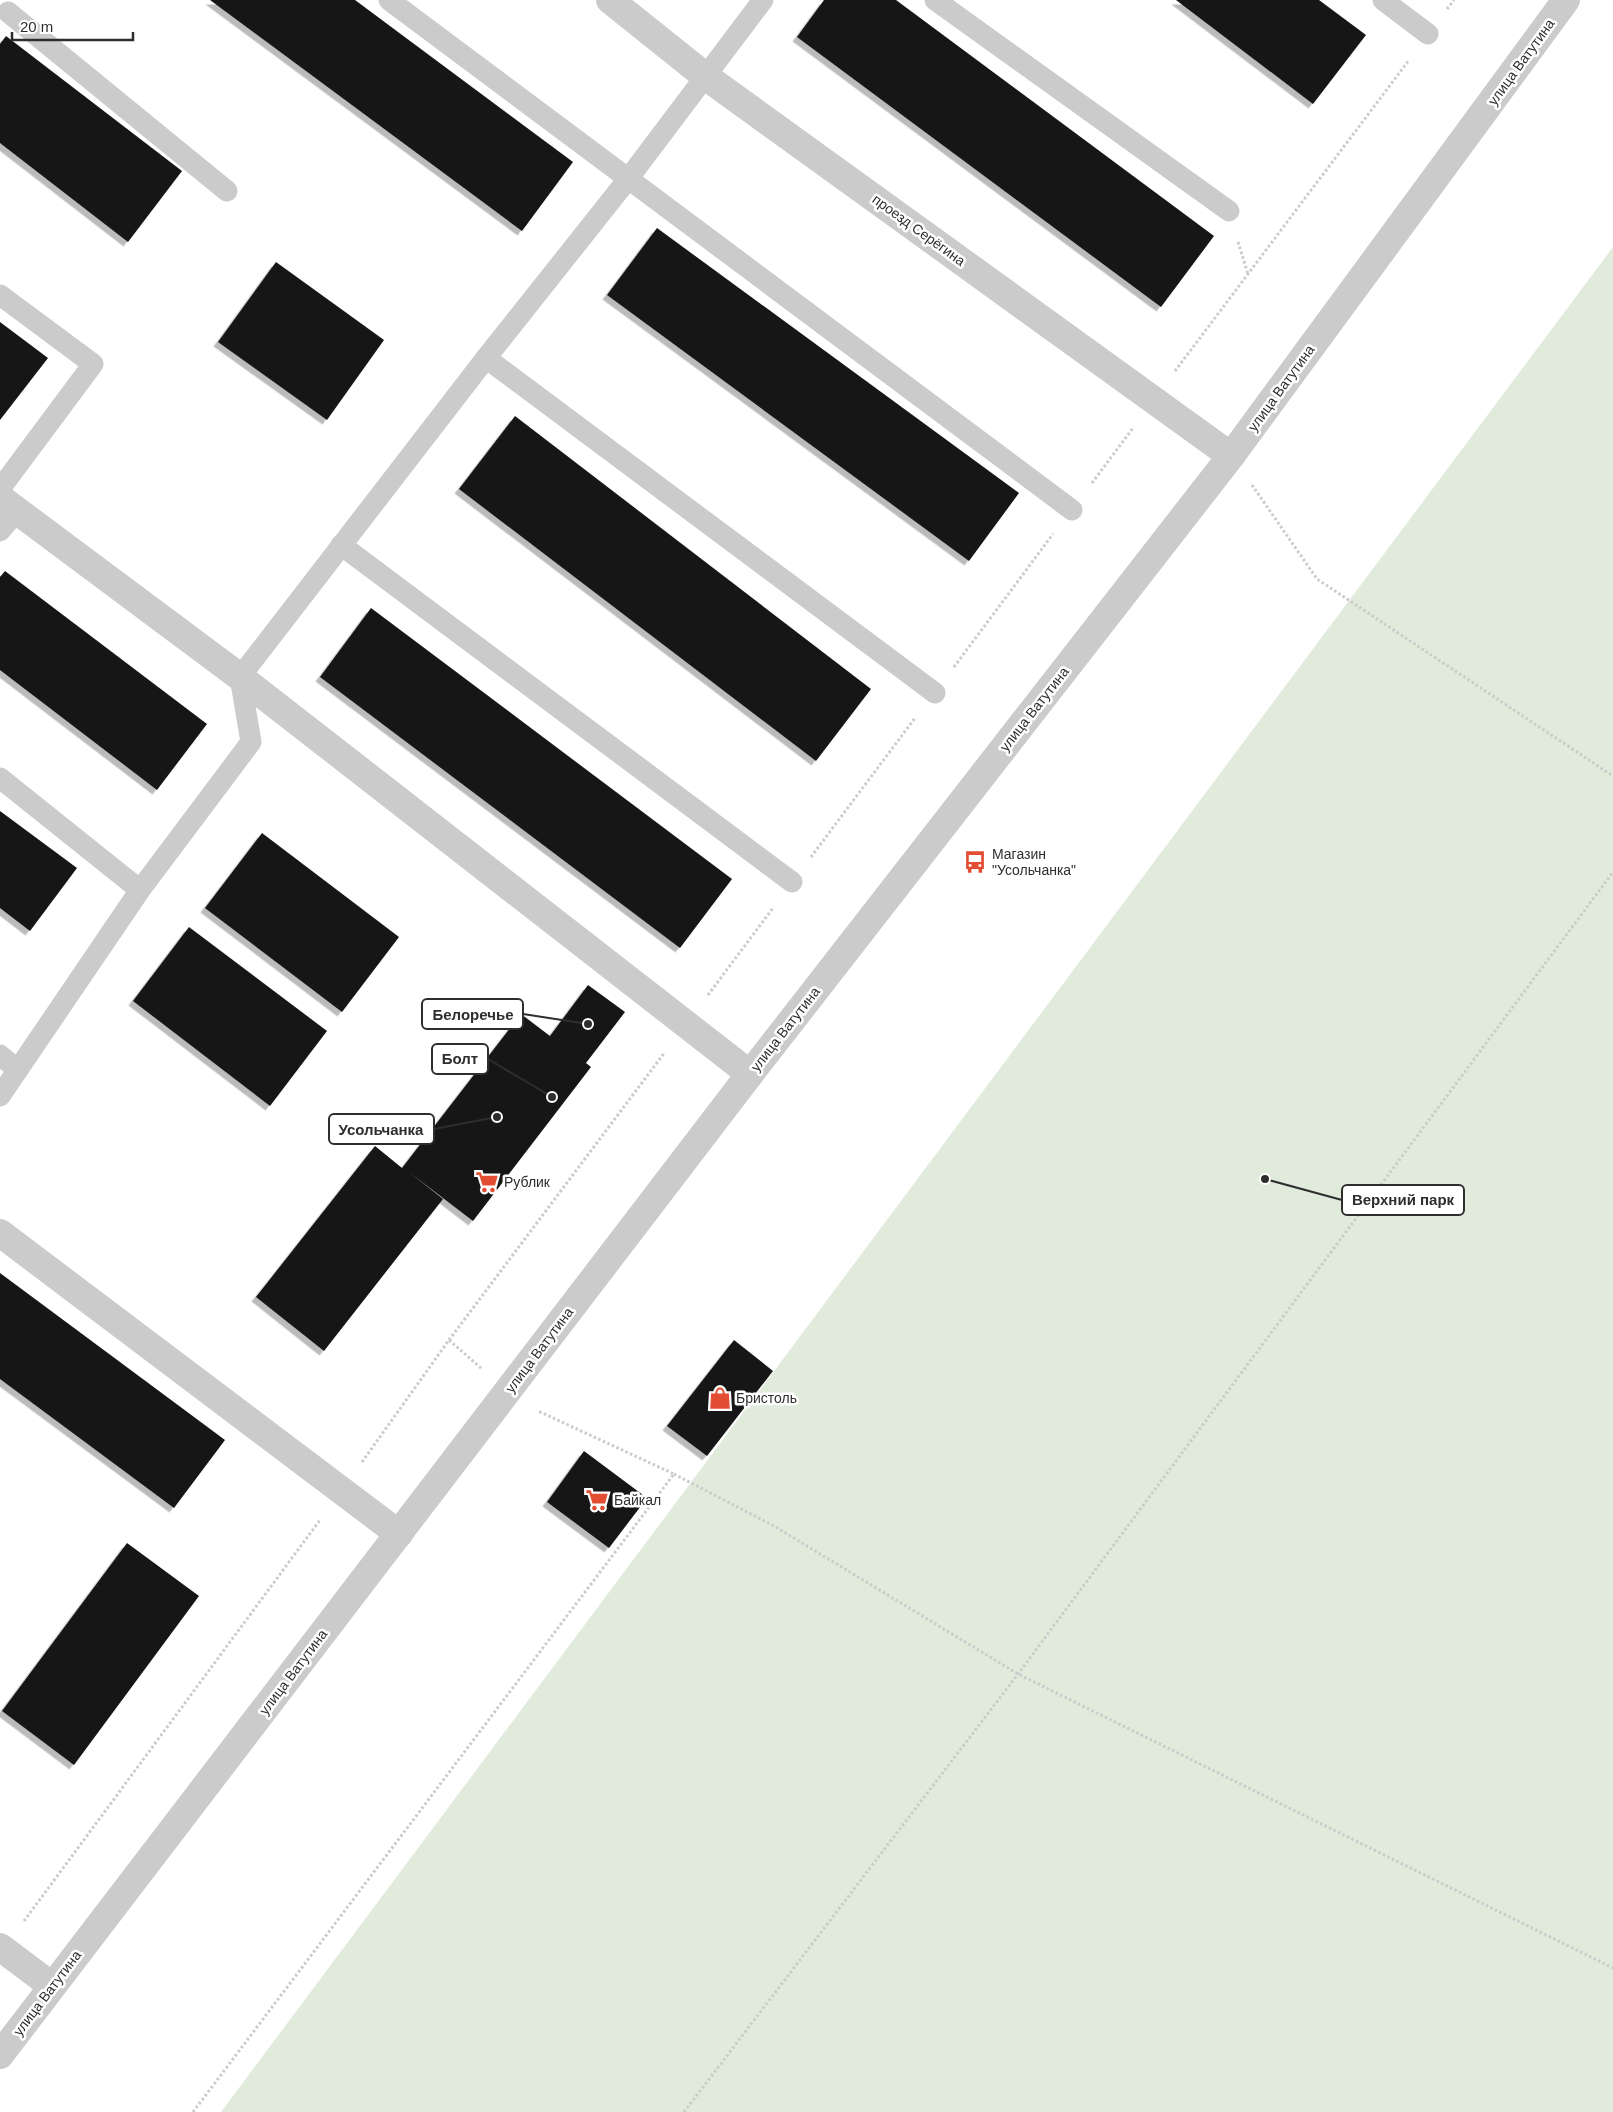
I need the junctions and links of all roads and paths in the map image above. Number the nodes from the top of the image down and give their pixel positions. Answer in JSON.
{"nodes":[{"id":1,"x":389,"y":0,"type":"edge"},
{"id":2,"x":610,"y":0,"type":"edge"},
{"id":3,"x":763,"y":0,"type":"edge"},
{"id":4,"x":935,"y":0,"type":"edge"},
{"id":5,"x":1383,"y":0,"type":"edge"},
{"id":6,"x":1566,"y":0,"type":"edge"},
{"id":7,"x":9,"y":11,"type":"edge"},
{"id":8,"x":1428,"y":34,"type":"dead end"},
{"id":9,"x":705,"y":76,"type":"junction"},
{"id":10,"x":628,"y":179,"type":"junction"},
{"id":11,"x":227,"y":191,"type":"dead end"},
{"id":12,"x":1230,"y":211,"type":"dead end"},
{"id":13,"x":0,"y":295,"type":"edge"},
{"id":14,"x":486,"y":358,"type":"junction"},
{"id":15,"x":1231,"y":456,"type":"junction"},
{"id":16,"x":0,"y":489,"type":"edge"},
{"id":17,"x":9,"y":504,"type":"edge"},
{"id":18,"x":1072,"y":510,"type":"dead end"},
{"id":19,"x":0,"y":531,"type":"edge"},
{"id":20,"x":341,"y":545,"type":"junction"},
{"id":21,"x":240,"y":678,"type":"junction"},
{"id":22,"x":934,"y":693,"type":"dead end"},
{"id":23,"x":1613,"y":776,"type":"edge"},
{"id":24,"x":0,"y":778,"type":"edge"},
{"id":25,"x":1613,"y":872,"type":"edge"},
{"id":26,"x":792,"y":882,"type":"dead end"},
{"id":27,"x":140,"y":890,"type":"junction"},
{"id":28,"x":0,"y":1055,"type":"edge"},
{"id":29,"x":18,"y":1070,"type":"junction"},
{"id":30,"x":750,"y":1074,"type":"junction"},
{"id":31,"x":0,"y":1096,"type":"edge"},
{"id":32,"x":0,"y":1233,"type":"edge"},
{"id":33,"x":486,"y":1373,"type":"dead end"},
{"id":34,"x":531,"y":1408,"type":"dead end"},
{"id":35,"x":674,"y":1474,"type":"junction"},
{"id":36,"x":342,"y":1490,"type":"junction"},
{"id":37,"x":398,"y":1534,"type":"junction"},
{"id":38,"x":1018,"y":1674,"type":"junction"},
{"id":39,"x":1,"y":1948,"type":"edge"},
{"id":40,"x":1613,"y":1968,"type":"edge"},
{"id":41,"x":52,"y":1986,"type":"junction"},
{"id":42,"x":0,"y":2054,"type":"edge"},
{"id":43,"x":193,"y":2112,"type":"edge"},
{"id":44,"x":684,"y":2112,"type":"edge"}],
"edges":[{"from":1,"to":10,"type":"lane"},
{"from":2,"to":9,"type":"street","name":"проезд Серёгина"},
{"from":3,"to":9,"type":"lane"},
{"from":4,"to":12,"type":"lane"},
{"from":5,"to":8,"type":"lane"},
{"from":6,"to":15,"type":"street","name":"улица Ватутина"},
{"from":7,"to":11,"type":"lane"},
{"from":9,"to":10,"type":"lane"},
{"from":9,"to":15,"type":"street","name":"проезд Серёгина"},
{"from":10,"to":14,"type":"lane"},
{"from":10,"to":18,"type":"lane"},
{"from":13,"to":16,"type":"lane"},
{"from":14,"to":20,"type":"lane"},
{"from":14,"to":22,"type":"lane"},
{"from":15,"to":23,"type":"path"},
{"from":15,"to":30,"type":"street","name":"улица Ватутина"},
{"from":17,"to":19,"type":"lane"},
{"from":17,"to":21,"type":"street"},
{"from":20,"to":21,"type":"lane"},
{"from":20,"to":26,"type":"lane"},
{"from":21,"to":27,"type":"lane"},
{"from":21,"to":30,"type":"street"},
{"from":24,"to":27,"type":"lane"},
{"from":25,"to":38,"type":"path"},
{"from":27,"to":29,"type":"lane"},
{"from":28,"to":29,"type":"lane"},
{"from":29,"to":31,"type":"lane"},
{"from":30,"to":37,"type":"street","name":"улица Ватутина"},
{"from":32,"to":36,"type":"street"},
{"from":33,"to":36,"type":"path"},
{"from":34,"to":35,"type":"path"},
{"from":35,"to":38,"type":"path"},
{"from":35,"to":43,"type":"path"},
{"from":36,"to":37,"type":"street"},
{"from":36,"to":39,"type":"path"},
{"from":37,"to":41,"type":"street","name":"улица Ватутина"},
{"from":38,"to":40,"type":"path"},
{"from":38,"to":44,"type":"path"},
{"from":39,"to":41,"type":"street"},
{"from":41,"to":42,"type":"street","name":"улица Ватутина"}]}
